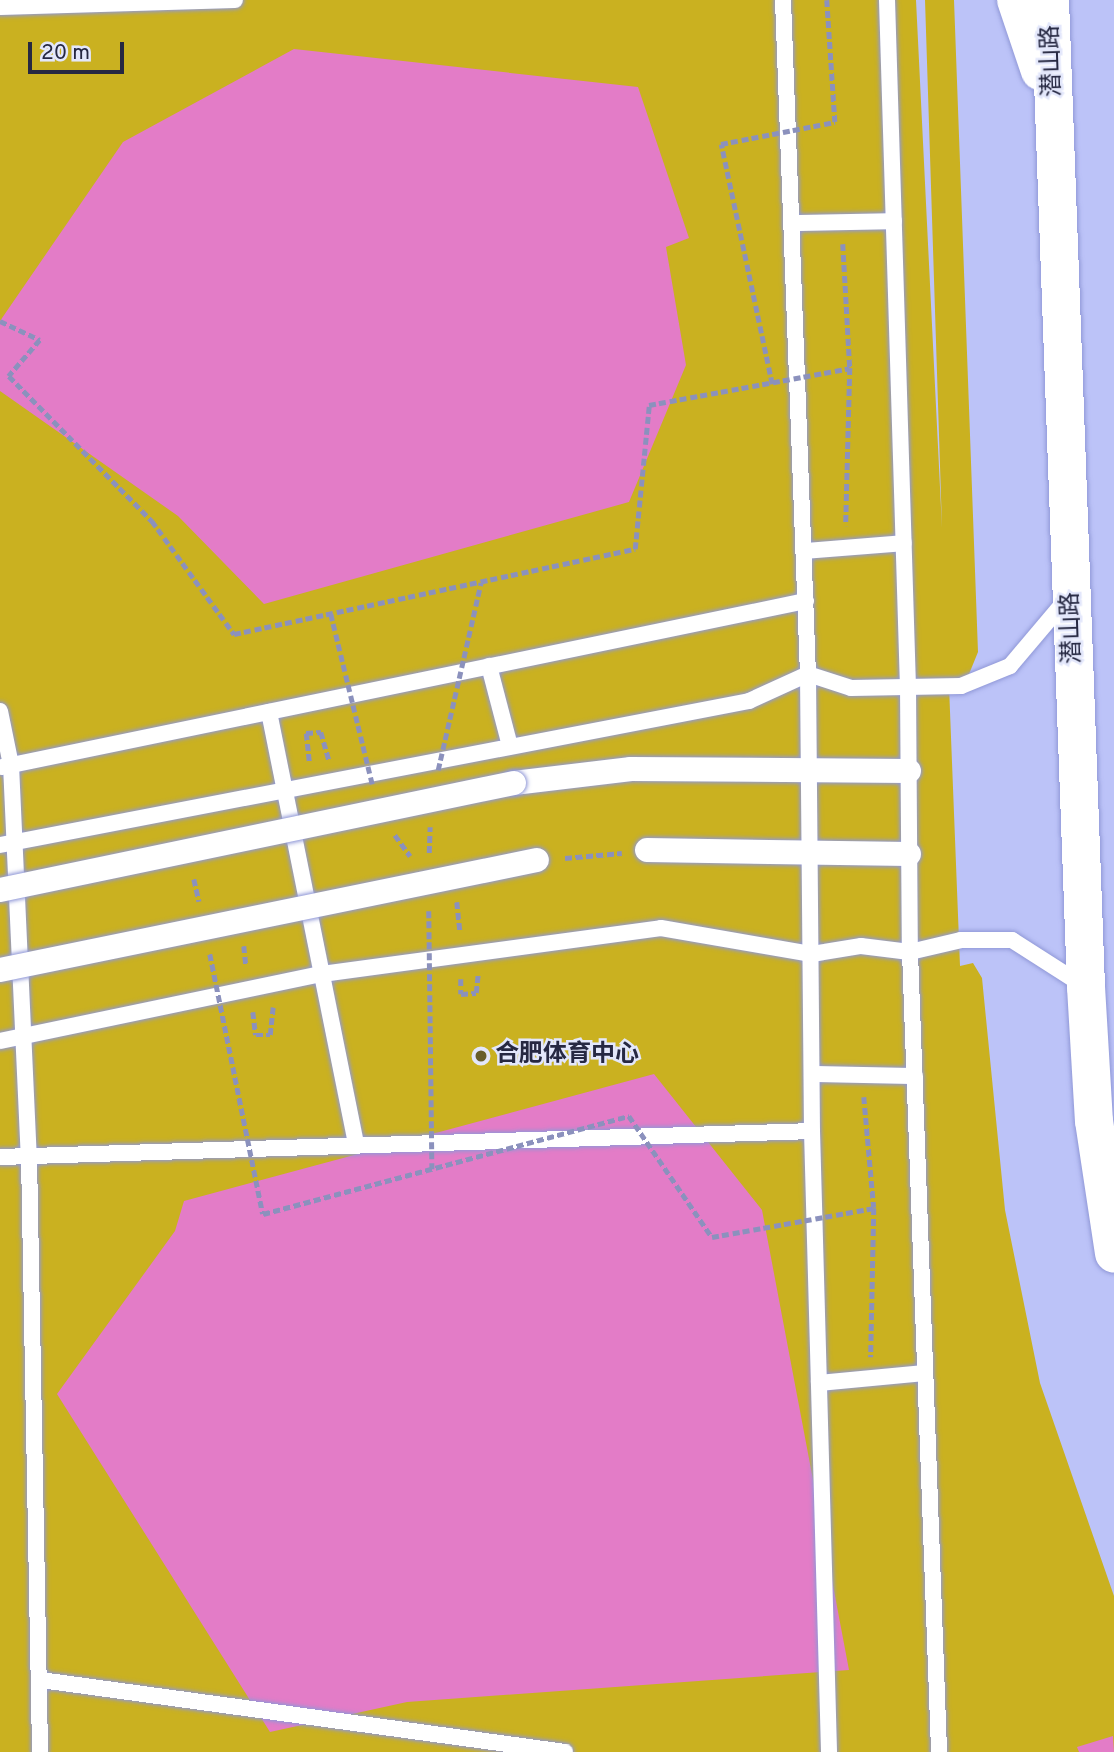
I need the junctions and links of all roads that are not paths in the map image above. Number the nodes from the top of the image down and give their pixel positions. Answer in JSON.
{"nodes":[{"id":1,"x":235,"y":0,"type":"edge"},
{"id":2,"x":783,"y":0,"type":"edge"},
{"id":3,"x":887,"y":0,"type":"edge"},
{"id":4,"x":1016,"y":0,"type":"edge"},
{"id":5,"x":1050,"y":0,"type":"edge"},
{"id":6,"x":0,"y":6,"type":"edge"},
{"id":7,"x":1055,"y":119,"type":"junction"},
{"id":8,"x":894,"y":221,"type":"junction"},
{"id":9,"x":794,"y":223,"type":"junction"},
{"id":10,"x":904,"y":543,"type":"junction"},
{"id":11,"x":804,"y":551,"type":"junction"},
{"id":12,"x":1072,"y":594,"type":"junction"},
{"id":13,"x":806,"y":601,"type":"junction"},
{"id":14,"x":489,"y":666,"type":"junction"},
{"id":15,"x":808,"y":674,"type":"junction"},
{"id":16,"x":908,"y":686,"type":"junction"},
{"id":17,"x":0,"y":711,"type":"edge"},
{"id":18,"x":269,"y":712,"type":"junction"},
{"id":19,"x":510,"y":746,"type":"junction"},
{"id":20,"x":5,"y":766,"type":"edge"},
{"id":21,"x":909,"y":771,"type":"junction"},
{"id":22,"x":810,"y":773,"type":"junction"},
{"id":23,"x":285,"y":789,"type":"junction"},
{"id":24,"x":7,"y":844,"type":"edge"},
{"id":25,"x":647,"y":850,"type":"road end"},
{"id":26,"x":810,"y":852,"type":"junction"},
{"id":27,"x":909,"y":854,"type":"junction"},
{"id":28,"x":537,"y":860,"type":"road end"},
{"id":29,"x":0,"y":890,"type":"edge"},
{"id":30,"x":910,"y":952,"type":"junction"},
{"id":31,"x":812,"y":954,"type":"junction"},
{"id":32,"x":0,"y":970,"type":"edge"},
{"id":33,"x":322,"y":974,"type":"junction"},
{"id":34,"x":1086,"y":987,"type":"junction"},
{"id":35,"x":23,"y":1037,"type":"junction"},
{"id":36,"x":0,"y":1041,"type":"edge"},
{"id":37,"x":812,"y":1074,"type":"junction"},
{"id":38,"x":915,"y":1076,"type":"junction"},
{"id":39,"x":812,"y":1131,"type":"junction"},
{"id":40,"x":356,"y":1145,"type":"junction"},
{"id":41,"x":29,"y":1156,"type":"junction"},
{"id":42,"x":0,"y":1157,"type":"edge"},
{"id":43,"x":1114,"y":1254,"type":"edge"},
{"id":44,"x":925,"y":1373,"type":"junction"},
{"id":45,"x":819,"y":1383,"type":"junction"},
{"id":46,"x":41,"y":1680,"type":"junction"},
{"id":47,"x":40,"y":1752,"type":"edge"},
{"id":48,"x":565,"y":1752,"type":"edge"},
{"id":49,"x":830,"y":1752,"type":"edge"},
{"id":50,"x":939,"y":1752,"type":"edge"}],
"edges":[{"from":1,"to":6,"type":"lane"},
{"from":2,"to":9,"type":"lane"},
{"from":3,"to":8,"type":"lane"},
{"from":4,"to":7,"type":"main road"},
{"from":5,"to":7,"type":"main road","name":"潜山路"},
{"from":7,"to":12,"type":"main road","name":"潜山路"},
{"from":8,"to":9,"type":"lane"},
{"from":8,"to":10,"type":"lane"},
{"from":9,"to":11,"type":"lane"},
{"from":10,"to":11,"type":"lane"},
{"from":10,"to":16,"type":"lane"},
{"from":11,"to":13,"type":"lane"},
{"from":12,"to":16,"type":"lane"},
{"from":12,"to":34,"type":"main road","name":"潜山路"},
{"from":13,"to":14,"type":"lane"},
{"from":13,"to":15,"type":"lane"},
{"from":14,"to":18,"type":"lane"},
{"from":14,"to":19,"type":"lane"},
{"from":15,"to":16,"type":"lane"},
{"from":15,"to":19,"type":"lane"},
{"from":15,"to":22,"type":"lane"},
{"from":16,"to":21,"type":"lane"},
{"from":17,"to":20,"type":"lane"},
{"from":18,"to":20,"type":"lane"},
{"from":18,"to":23,"type":"lane"},
{"from":19,"to":23,"type":"lane"},
{"from":20,"to":24,"type":"lane"},
{"from":21,"to":22,"type":"street"},
{"from":21,"to":27,"type":"lane"},
{"from":22,"to":26,"type":"lane"},
{"from":22,"to":29,"type":"street","bridge":true},
{"from":23,"to":24,"type":"lane"},
{"from":23,"to":33,"type":"lane"},
{"from":24,"to":35,"type":"lane"},
{"from":25,"to":26,"type":"street"},
{"from":26,"to":27,"type":"street"},
{"from":26,"to":31,"type":"lane"},
{"from":27,"to":30,"type":"lane"},
{"from":28,"to":32,"type":"street","bridge":true},
{"from":30,"to":31,"type":"lane"},
{"from":30,"to":34,"type":"lane"},
{"from":30,"to":38,"type":"lane"},
{"from":31,"to":33,"type":"lane"},
{"from":31,"to":37,"type":"lane"},
{"from":33,"to":35,"type":"lane"},
{"from":33,"to":40,"type":"lane"},
{"from":34,"to":43,"type":"main road","name":"潜山路"},
{"from":35,"to":36,"type":"lane"},
{"from":35,"to":41,"type":"lane"},
{"from":37,"to":38,"type":"lane"},
{"from":37,"to":39,"type":"lane"},
{"from":38,"to":44,"type":"lane"},
{"from":39,"to":40,"type":"lane"},
{"from":39,"to":45,"type":"lane"},
{"from":40,"to":41,"type":"lane"},
{"from":41,"to":42,"type":"lane"},
{"from":41,"to":46,"type":"lane"},
{"from":44,"to":45,"type":"lane"},
{"from":44,"to":50,"type":"lane"},
{"from":45,"to":49,"type":"lane"},
{"from":46,"to":47,"type":"lane"},
{"from":46,"to":48,"type":"lane"}]}
